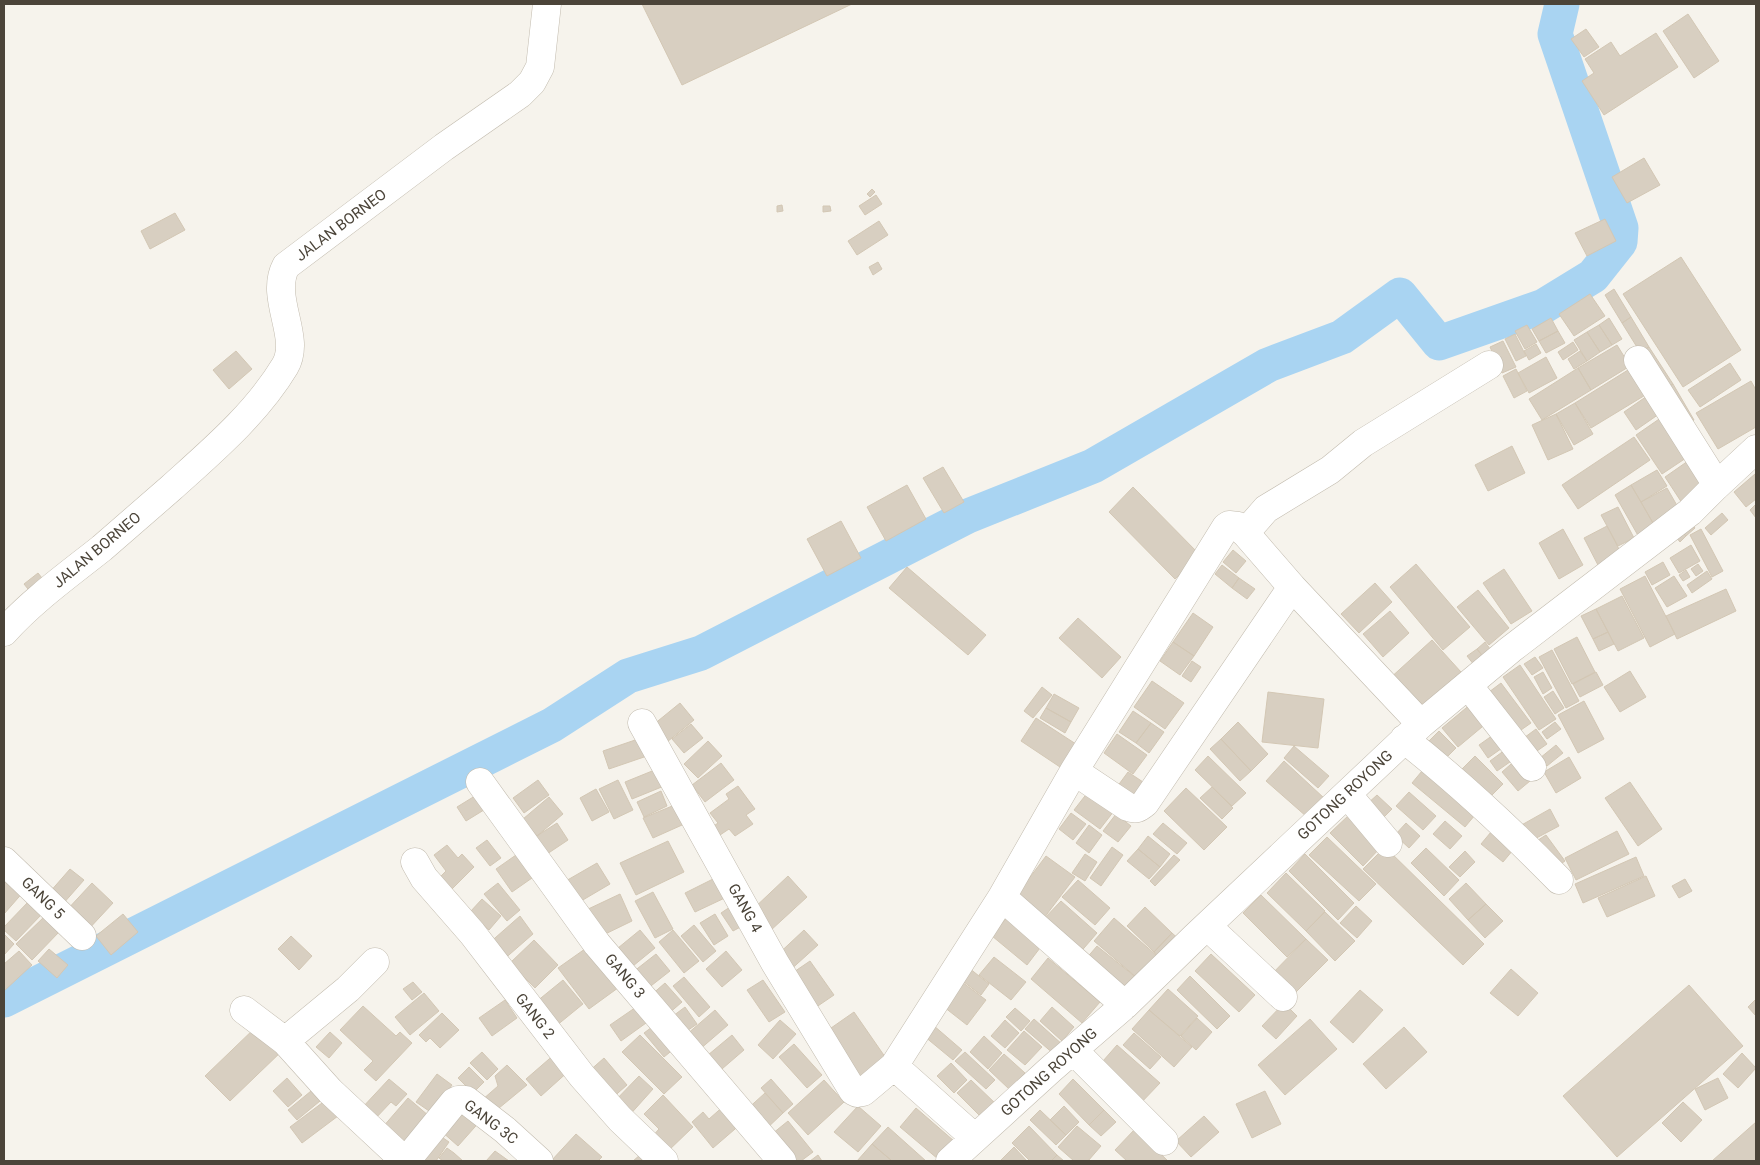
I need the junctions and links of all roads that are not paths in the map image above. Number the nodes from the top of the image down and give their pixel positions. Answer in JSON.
{"nodes":[{"id":1,"x":543,"y":8,"type":"edge"},
{"id":2,"x":1638,"y":360,"type":"dead end"},
{"id":3,"x":1489,"y":365,"type":"dead end"},
{"id":4,"x":1756,"y":448,"type":"edge"},
{"id":5,"x":1717,"y":485,"type":"junction"},
{"id":6,"x":1245,"y":533,"type":"junction"},
{"id":7,"x":1292,"y":586,"type":"junction"},
{"id":8,"x":4,"y":632,"type":"edge"},
{"id":9,"x":1468,"y":685,"type":"junction"},
{"id":10,"x":642,"y":723,"type":"dead end"},
{"id":11,"x":1413,"y":732,"type":"junction"},
{"id":12,"x":1532,"y":767,"type":"dead end"},
{"id":13,"x":1074,"y":771,"type":"junction"},
{"id":14,"x":480,"y":782,"type":"dead end"},
{"id":15,"x":1347,"y":794,"type":"junction"},
{"id":16,"x":1388,"y":843,"type":"dead end"},
{"id":17,"x":4,"y":861,"type":"edge"},
{"id":18,"x":415,"y":862,"type":"dead end"},
{"id":19,"x":1559,"y":880,"type":"dead end"},
{"id":20,"x":1002,"y":897,"type":"junction"},
{"id":21,"x":1207,"y":926,"type":"junction"},
{"id":22,"x":82,"y":936,"type":"dead end"},
{"id":23,"x":375,"y":962,"type":"dead end"},
{"id":24,"x":1283,"y":997,"type":"dead end"},
{"id":25,"x":1125,"y":1005,"type":"junction"},
{"id":26,"x":244,"y":1010,"type":"dead end"},
{"id":27,"x":285,"y":1041,"type":"junction"},
{"id":28,"x":1073,"y":1050,"type":"junction"},
{"id":29,"x":894,"y":1066,"type":"junction"},
{"id":30,"x":975,"y":1138,"type":"junction"},
{"id":31,"x":1164,"y":1141,"type":"dead end"},
{"id":32,"x":779,"y":1160,"type":"edge"},
{"id":33,"x":406,"y":1161,"type":"edge"},
{"id":34,"x":539,"y":1161,"type":"edge"},
{"id":35,"x":664,"y":1161,"type":"edge"},
{"id":36,"x":950,"y":1161,"type":"edge"}],
"edges":[{"from":1,"to":8,"type":"street","name":"JALAN BORNEO"},
{"from":2,"to":5,"type":"street"},
{"from":3,"to":6,"type":"street"},
{"from":4,"to":5,"type":"street","name":"GOTONG ROYONG"},
{"from":5,"to":9,"type":"street","name":"GOTONG ROYONG"},
{"from":6,"to":7,"type":"street"},
{"from":6,"to":13,"type":"street"},
{"from":7,"to":11,"type":"street"},
{"from":7,"to":13,"type":"street"},
{"from":9,"to":11,"type":"street","name":"GOTONG ROYONG"},
{"from":9,"to":12,"type":"street"},
{"from":10,"to":29,"type":"street","name":"GANG 4"},
{"from":11,"to":15,"type":"street","name":"GOTONG ROYONG"},
{"from":11,"to":19,"type":"street"},
{"from":13,"to":20,"type":"street"},
{"from":14,"to":32,"type":"street","name":"GANG 3"},
{"from":15,"to":16,"type":"street"},
{"from":15,"to":21,"type":"street","name":"GOTONG ROYONG"},
{"from":17,"to":22,"type":"street","name":"GANG 5"},
{"from":18,"to":35,"type":"street","name":"GANG 2"},
{"from":20,"to":25,"type":"street"},
{"from":20,"to":29,"type":"street"},
{"from":21,"to":24,"type":"street"},
{"from":21,"to":25,"type":"street","name":"GOTONG ROYONG"},
{"from":23,"to":27,"type":"street"},
{"from":25,"to":28,"type":"street","name":"GOTONG ROYONG"},
{"from":26,"to":27,"type":"street"},
{"from":27,"to":33,"type":"street"},
{"from":28,"to":30,"type":"street","name":"GOTONG ROYONG"},
{"from":28,"to":31,"type":"street"},
{"from":29,"to":30,"type":"street"},
{"from":30,"to":36,"type":"street","name":"GOTONG ROYONG"},
{"from":33,"to":34,"type":"street","name":"GANG 3C"}]}
